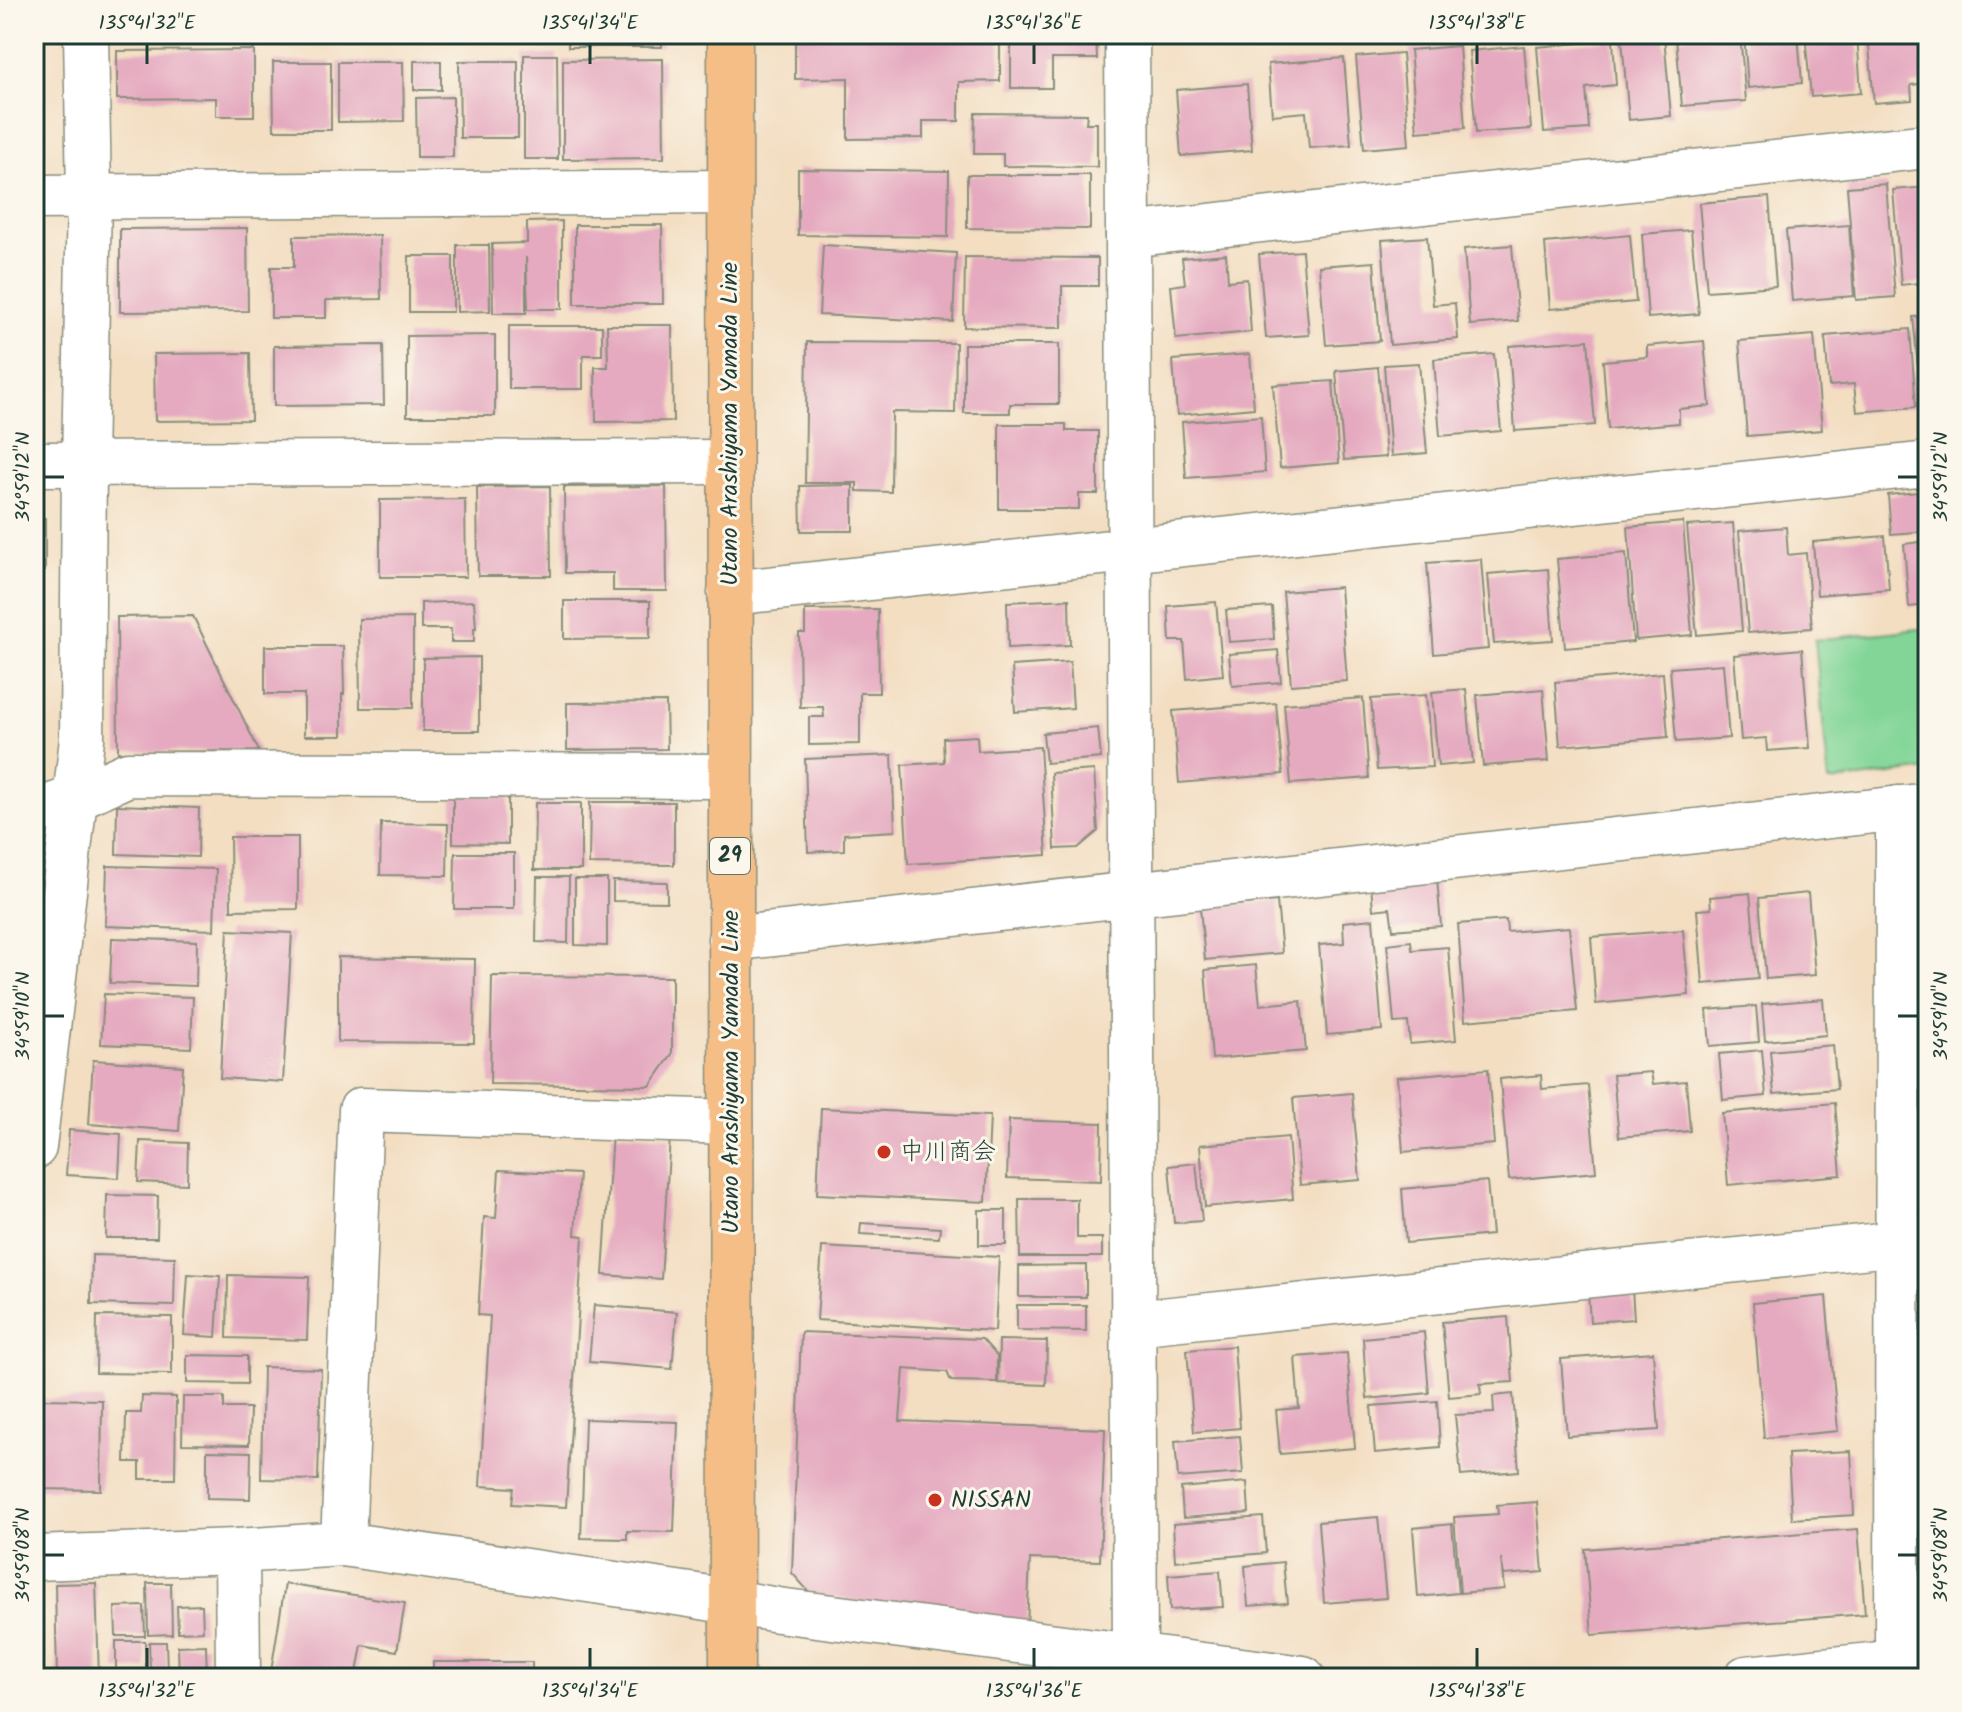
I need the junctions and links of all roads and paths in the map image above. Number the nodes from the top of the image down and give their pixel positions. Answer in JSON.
{"nodes":[{"id":1,"x":86,"y":34,"type":"edge"},
{"id":2,"x":730,"y":34,"type":"edge"},
{"id":3,"x":1127,"y":34,"type":"edge"},
{"id":4,"x":1928,"y":146,"type":"edge"},
{"id":5,"x":730,"y":192,"type":"junction"},
{"id":6,"x":89,"y":196,"type":"junction"},
{"id":7,"x":34,"y":197,"type":"edge"},
{"id":8,"x":1128,"y":235,"type":"junction"},
{"id":9,"x":730,"y":462,"type":"junction"},
{"id":10,"x":34,"y":464,"type":"edge"},
{"id":11,"x":84,"y":464,"type":"junction"},
{"id":12,"x":1928,"y":464,"type":"edge"},
{"id":13,"x":1129,"y":550,"type":"junction"},
{"id":14,"x":730,"y":593,"type":"junction"},
{"id":15,"x":730,"y":776,"type":"junction"},
{"id":16,"x":75,"y":798,"type":"junction"},
{"id":17,"x":1913,"y":807,"type":"edge"},
{"id":18,"x":34,"y":812,"type":"edge"},
{"id":19,"x":1131,"y":895,"type":"junction"},
{"id":20,"x":730,"y":939,"type":"junction"},
{"id":21,"x":731,"y":1122,"type":"junction"},
{"id":22,"x":34,"y":1147,"type":"edge"},
{"id":23,"x":1912,"y":1241,"type":"edge"},
{"id":24,"x":1133,"y":1323,"type":"junction"},
{"id":25,"x":343,"y":1544,"type":"junction"},
{"id":26,"x":237,"y":1551,"type":"junction"},
{"id":27,"x":34,"y":1558,"type":"edge"},
{"id":28,"x":731,"y":1602,"type":"junction"},
{"id":29,"x":1135,"y":1657,"type":"junction"},
{"id":30,"x":1912,"y":1660,"type":"edge"},
{"id":31,"x":238,"y":1678,"type":"edge"},
{"id":32,"x":732,"y":1678,"type":"edge"},
{"id":33,"x":1303,"y":1678,"type":"edge"},
{"id":34,"x":1746,"y":1678,"type":"edge"}],
"edges":[{"from":1,"to":6,"type":"street"},
{"from":2,"to":5,"type":"main road","name":"Utano Arashiyama Yamada Line","number":"29"},
{"from":3,"to":8,"type":"street"},
{"from":4,"to":8,"type":"street"},
{"from":5,"to":6,"type":"street"},
{"from":5,"to":9,"type":"main road","name":"Utano Arashiyama Yamada Line","number":"29"},
{"from":6,"to":7,"type":"street"},
{"from":6,"to":11,"type":"street"},
{"from":8,"to":13,"type":"street"},
{"from":9,"to":11,"type":"street"},
{"from":9,"to":14,"type":"main road","name":"Utano Arashiyama Yamada Line","number":"29"},
{"from":10,"to":11,"type":"street"},
{"from":11,"to":16,"type":"street"},
{"from":12,"to":13,"type":"street"},
{"from":13,"to":14,"type":"street"},
{"from":13,"to":19,"type":"street"},
{"from":14,"to":15,"type":"main road","name":"Utano Arashiyama Yamada Line","number":"29"},
{"from":15,"to":16,"type":"street"},
{"from":15,"to":20,"type":"main road","name":"Utano Arashiyama Yamada Line","number":"29"},
{"from":16,"to":18,"type":"street"},
{"from":16,"to":22,"type":"street"},
{"from":17,"to":19,"type":"street"},
{"from":17,"to":23,"type":"street"},
{"from":19,"to":20,"type":"street"},
{"from":19,"to":24,"type":"street"},
{"from":20,"to":21,"type":"main road","name":"Utano Arashiyama Yamada Line","number":"29"},
{"from":21,"to":25,"type":"street"},
{"from":21,"to":28,"type":"main road","name":"Utano Arashiyama Yamada Line","number":"29"},
{"from":23,"to":24,"type":"street"},
{"from":23,"to":30,"type":"street"},
{"from":24,"to":29,"type":"street"},
{"from":25,"to":26,"type":"street"},
{"from":25,"to":28,"type":"street"},
{"from":26,"to":27,"type":"street"},
{"from":26,"to":31,"type":"street"},
{"from":28,"to":29,"type":"street"},
{"from":28,"to":32,"type":"main road","name":"Utano Arashiyama Yamada Line","number":"29"},
{"from":29,"to":33,"type":"street"},
{"from":30,"to":34,"type":"street"}]}
